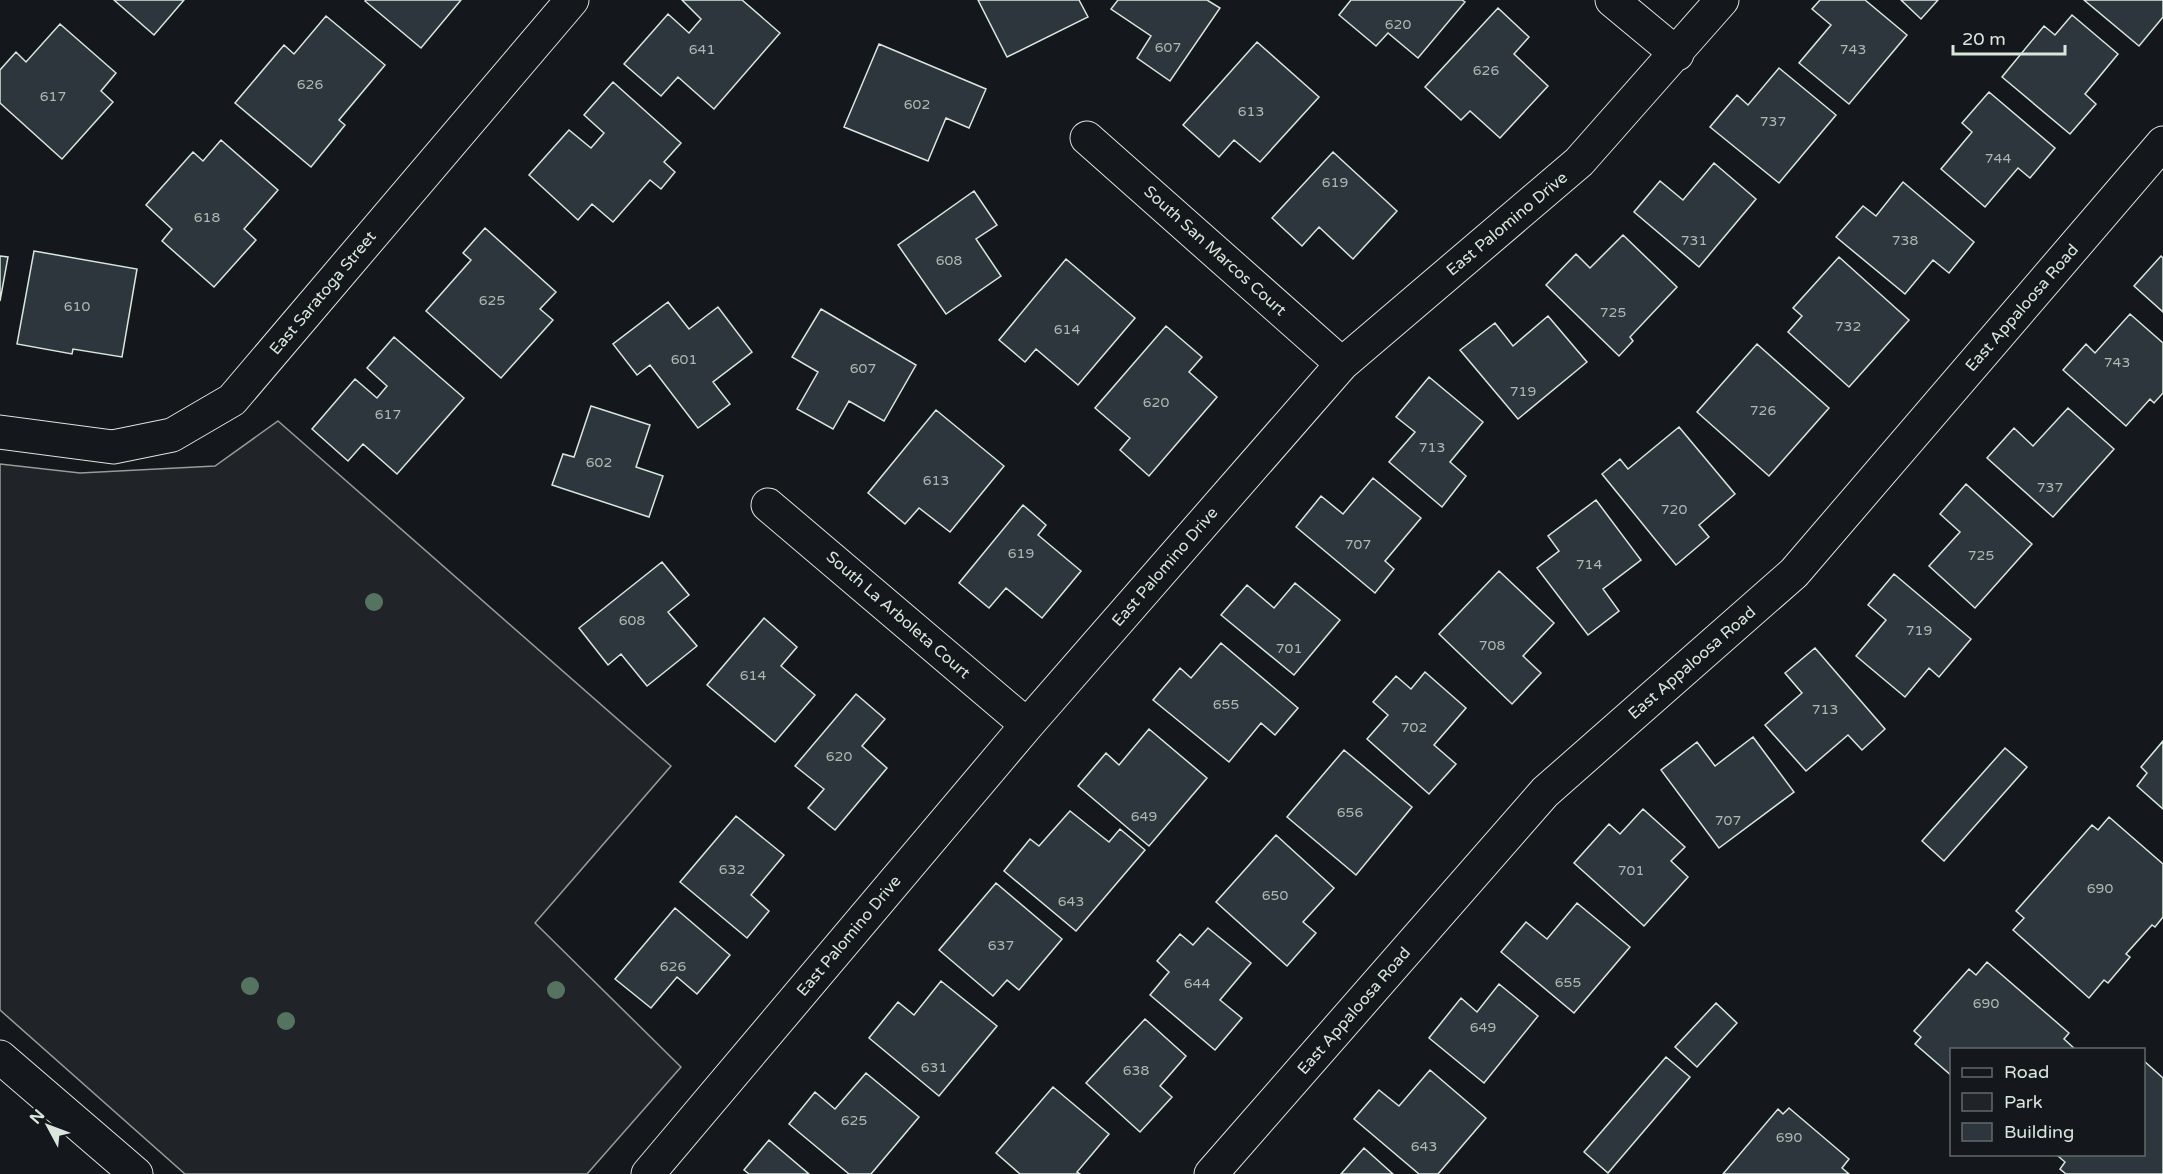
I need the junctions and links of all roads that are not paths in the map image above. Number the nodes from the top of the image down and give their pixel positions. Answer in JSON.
{"nodes":[{"id":1,"x":572,"y":0,"type":"edge"},
{"id":2,"x":1612,"y":0,"type":"edge"},
{"id":3,"x":1722,"y":0,"type":"edge"},
{"id":4,"x":1677,"y":54,"type":"junction"},
{"id":5,"x":1087,"y":138,"type":"dead end"},
{"id":6,"x":2163,"y":143,"type":"edge"},
{"id":7,"x":1342,"y":364,"type":"junction"},
{"id":8,"x":0,"y":432,"type":"edge"},
{"id":9,"x":768,"y":504,"type":"dead end"},
{"id":10,"x":1027,"y":725,"type":"junction"},
{"id":11,"x":0,"y":1057,"type":"edge"},
{"id":12,"x":136,"y":1174,"type":"edge"},
{"id":13,"x":648,"y":1174,"type":"edge"},
{"id":14,"x":1211,"y":1174,"type":"edge"}],
"edges":[{"from":1,"to":8,"type":"street","name":"East Saratoga Street"},
{"from":2,"to":4,"type":"street"},
{"from":3,"to":4,"type":"street","name":"East Palomino Drive"},
{"from":4,"to":7,"type":"street","name":"East Palomino Drive"},
{"from":5,"to":7,"type":"street","name":"South San Marcos Court"},
{"from":6,"to":14,"type":"street","name":"East Appaloosa Road"},
{"from":7,"to":10,"type":"street","name":"East Palomino Drive"},
{"from":9,"to":10,"type":"street","name":"South La Arboleta Court"},
{"from":10,"to":13,"type":"street","name":"East Palomino Drive"},
{"from":11,"to":12,"type":"street"}]}
